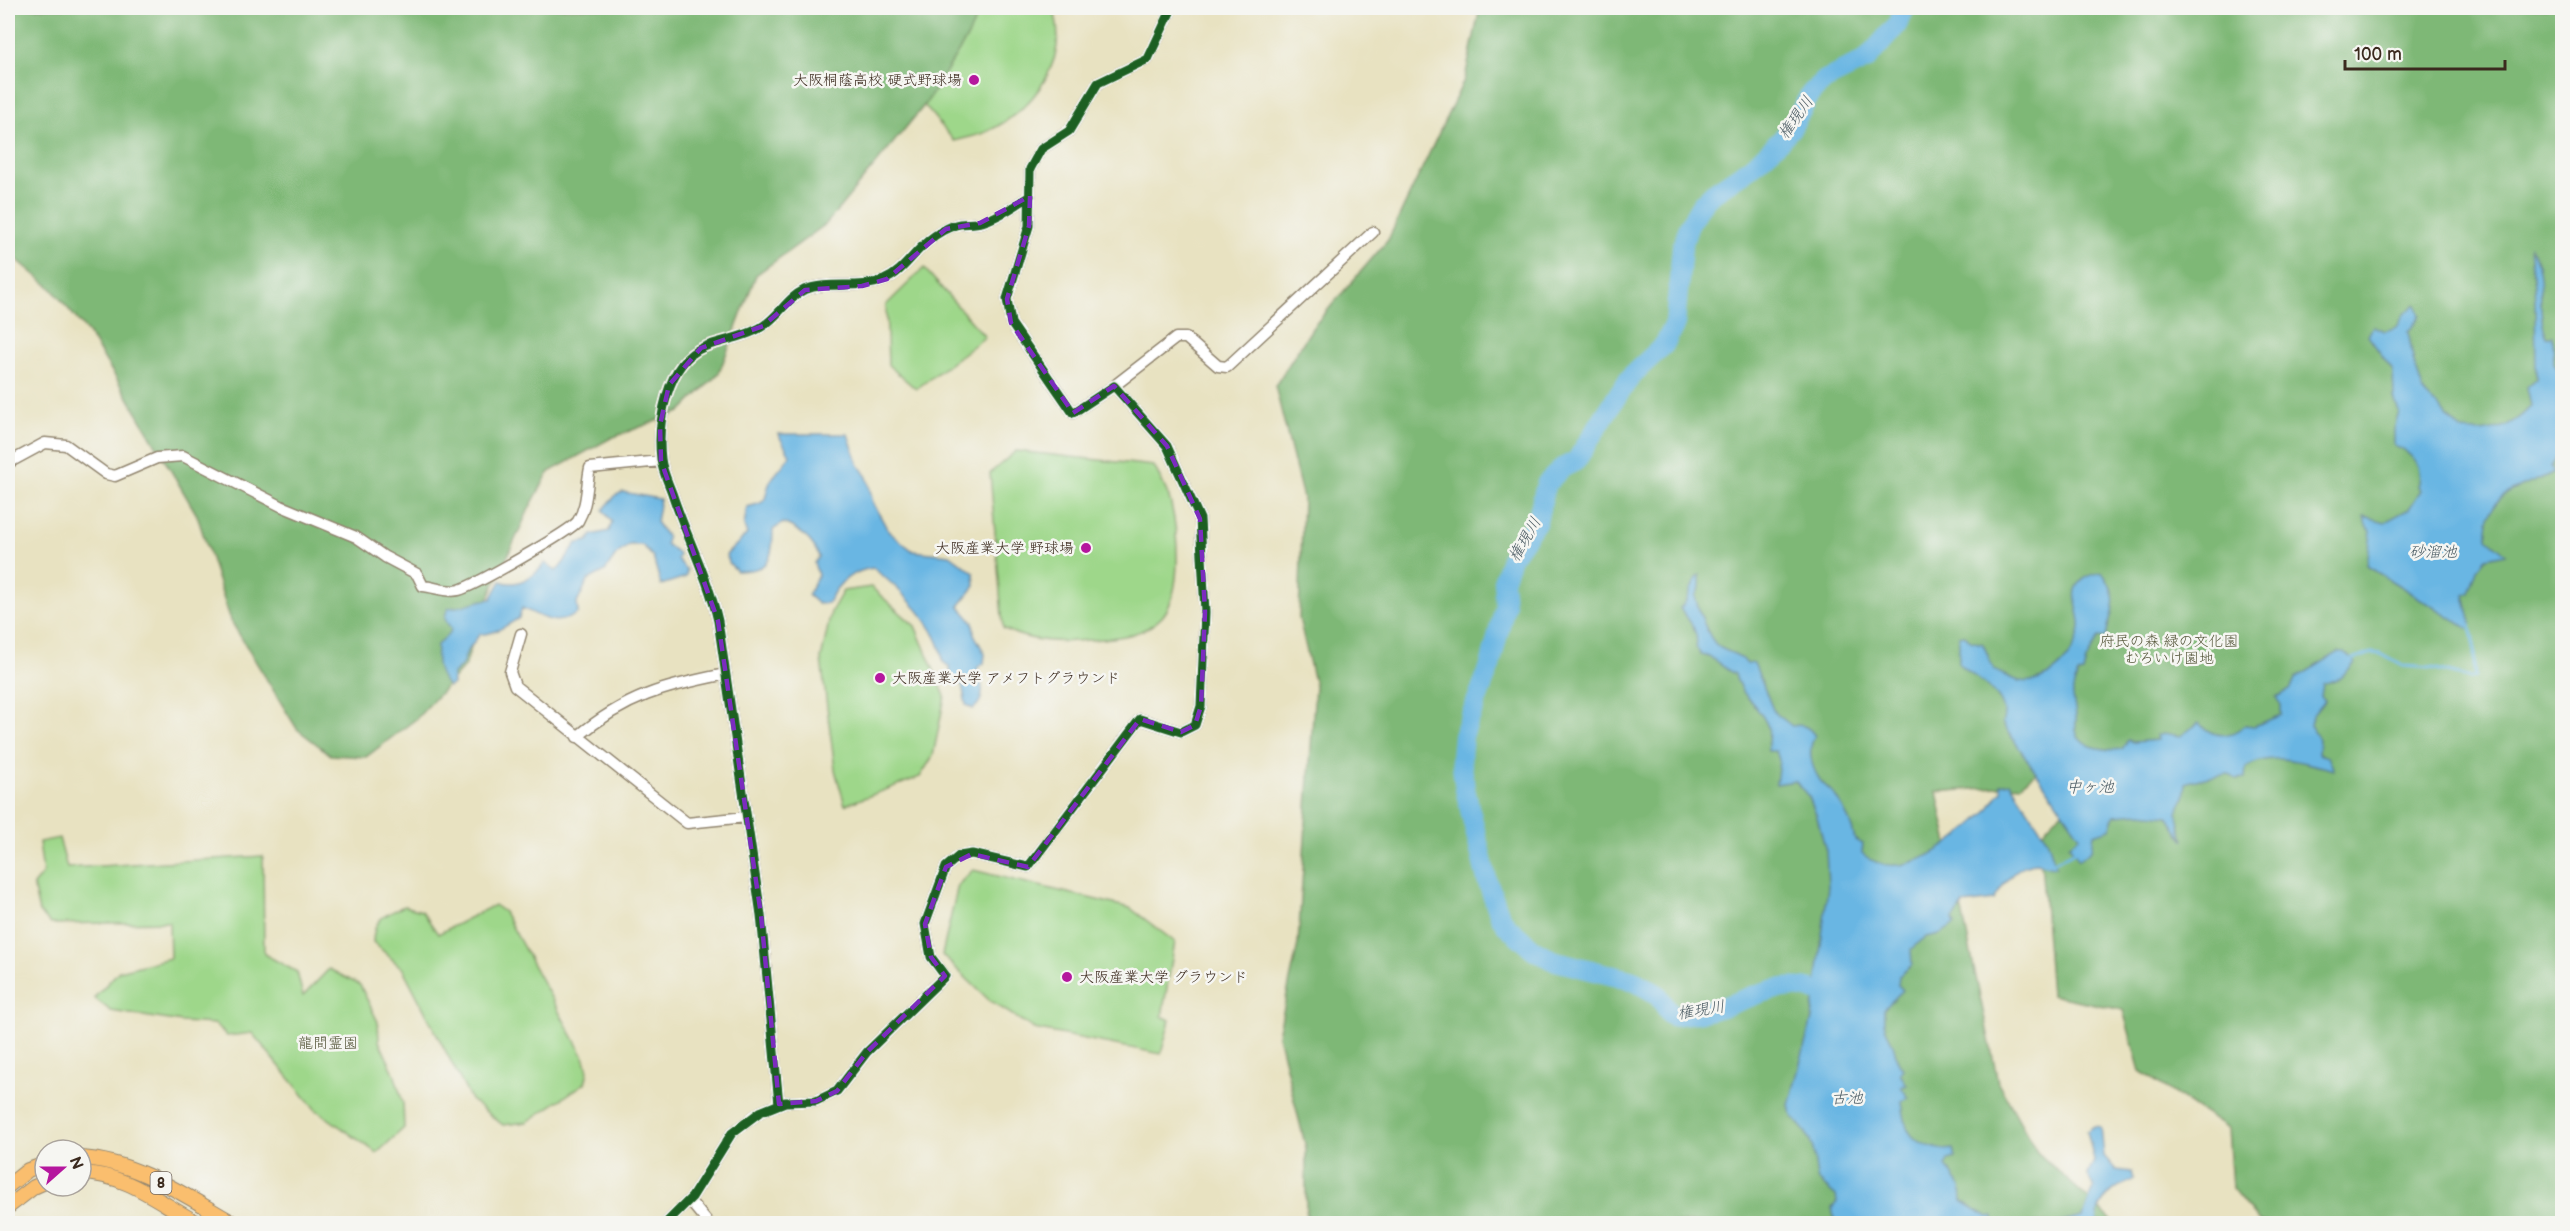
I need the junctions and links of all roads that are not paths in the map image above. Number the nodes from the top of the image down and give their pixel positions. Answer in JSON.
{"nodes":[{"id":1,"x":1172,"y":8,"type":"edge"},
{"id":2,"x":1030,"y":196,"type":"junction"},
{"id":3,"x":1373,"y":232,"type":"dead end"},
{"id":4,"x":1114,"y":386,"type":"junction"},
{"id":5,"x":661,"y":461,"type":"junction"},
{"id":6,"x":8,"y":464,"type":"edge"},
{"id":7,"x":521,"y":634,"type":"dead end"},
{"id":8,"x":726,"y":674,"type":"junction"},
{"id":9,"x":577,"y":737,"type":"junction"},
{"id":10,"x":746,"y":817,"type":"junction"},
{"id":11,"x":779,"y":1104,"type":"junction"},
{"id":12,"x":93,"y":1159,"type":"edge"},
{"id":13,"x":33,"y":1168,"type":"edge"},
{"id":14,"x":93,"y":1174,"type":"edge"},
{"id":15,"x":8,"y":1186,"type":"edge"},
{"id":16,"x":33,"y":1187,"type":"edge"},
{"id":17,"x":689,"y":1200,"type":"junction"},
{"id":18,"x":8,"y":1207,"type":"edge"},
{"id":19,"x":200,"y":1224,"type":"edge"},
{"id":20,"x":236,"y":1224,"type":"edge"},
{"id":21,"x":665,"y":1224,"type":"edge"},
{"id":22,"x":709,"y":1224,"type":"edge"}],
"edges":[{"from":1,"to":2,"type":"street"},
{"from":2,"to":4,"type":"street"},
{"from":2,"to":5,"type":"street"},
{"from":3,"to":4,"type":"street"},
{"from":4,"to":11,"type":"street"},
{"from":5,"to":6,"type":"street"},
{"from":5,"to":8,"type":"street"},
{"from":7,"to":9,"type":"street"},
{"from":8,"to":9,"type":"street"},
{"from":8,"to":10,"type":"street"},
{"from":9,"to":10,"type":"street"},
{"from":10,"to":11,"type":"street"},
{"from":11,"to":17,"type":"street"},
{"from":12,"to":20,"type":"main road","number":"8"},
{"from":13,"to":15,"type":"main road"},
{"from":14,"to":19,"type":"main road","number":"8"},
{"from":16,"to":18,"type":"main road"},
{"from":17,"to":21,"type":"street"},
{"from":17,"to":22,"type":"street"}]}
